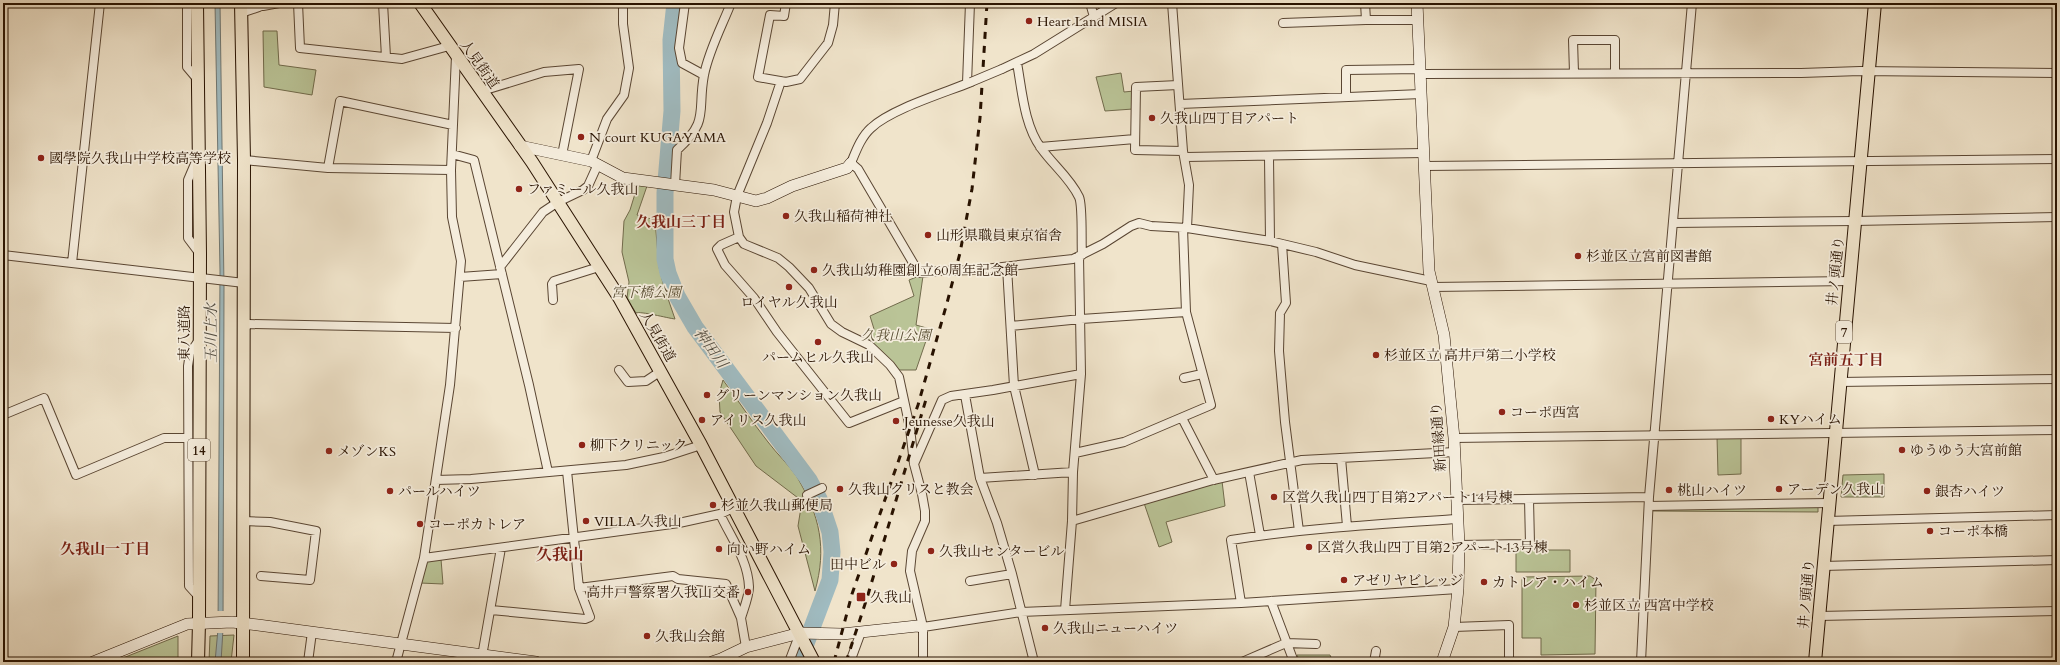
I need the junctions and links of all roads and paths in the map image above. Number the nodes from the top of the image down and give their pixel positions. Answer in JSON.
{"nodes":[{"id":1,"x":100,"y":3,"type":"edge"},
{"id":2,"x":193,"y":3,"type":"edge"},
{"id":3,"x":196,"y":3,"type":"edge"},
{"id":4,"x":279,"y":3,"type":"edge"},
{"id":5,"x":298,"y":3,"type":"edge"},
{"id":6,"x":383,"y":3,"type":"edge"},
{"id":7,"x":420,"y":3,"type":"edge"},
{"id":8,"x":623,"y":3,"type":"edge"},
{"id":9,"x":685,"y":3,"type":"edge"},
{"id":10,"x":731,"y":3,"type":"edge"},
{"id":11,"x":786,"y":3,"type":"edge"},
{"id":12,"x":835,"y":3,"type":"edge"},
{"id":13,"x":970,"y":3,"type":"edge"},
{"id":14,"x":1090,"y":3,"type":"edge"},
{"id":15,"x":1116,"y":3,"type":"edge"},
{"id":16,"x":1172,"y":3,"type":"edge"},
{"id":17,"x":1365,"y":3,"type":"edge"},
{"id":18,"x":1417,"y":3,"type":"edge"},
{"id":19,"x":1692,"y":3,"type":"edge"},
{"id":20,"x":1875,"y":3,"type":"edge"},
{"id":21,"x":241,"y":8,"type":"edge"},
{"id":22,"x":1094,"y":17,"type":"junction"},
{"id":23,"x":1366,"y":20,"type":"junction"},
{"id":24,"x":1418,"y":20,"type":"junction"},
{"id":25,"x":1283,"y":23,"type":"dead end"},
{"id":26,"x":449,"y":46,"type":"junction"},
{"id":27,"x":456,"y":56,"type":"junction"},
{"id":28,"x":386,"y":57,"type":"junction"},
{"id":29,"x":1017,"y":63,"type":"junction"},
{"id":30,"x":1870,"y":71,"type":"junction"},
{"id":31,"x":1420,"y":72,"type":"junction"},
{"id":32,"x":1574,"y":73,"type":"junction"},
{"id":33,"x":1615,"y":73,"type":"junction"},
{"id":34,"x":1686,"y":73,"type":"junction"},
{"id":35,"x":2057,"y":73,"type":"edge"},
{"id":36,"x":704,"y":76,"type":"junction"},
{"id":37,"x":198,"y":80,"type":"junction"},
{"id":38,"x":781,"y":82,"type":"junction"},
{"id":39,"x":969,"y":83,"type":"junction"},
{"id":40,"x":1178,"y":85,"type":"junction"},
{"id":41,"x":482,"y":91,"type":"junction"},
{"id":42,"x":1421,"y":94,"type":"junction"},
{"id":43,"x":1346,"y":97,"type":"junction"},
{"id":44,"x":1180,"y":104,"type":"junction"},
{"id":45,"x":453,"y":125,"type":"junction"},
{"id":46,"x":1135,"y":139,"type":"junction"},
{"id":47,"x":520,"y":146,"type":"junction"},
{"id":48,"x":1040,"y":147,"type":"junction"},
{"id":49,"x":1424,"y":153,"type":"junction"},
{"id":50,"x":452,"y":154,"type":"junction"},
{"id":51,"x":1184,"y":154,"type":"junction"},
{"id":52,"x":562,"y":155,"type":"junction"},
{"id":53,"x":1269,"y":157,"type":"junction"},
{"id":54,"x":2057,"y":159,"type":"edge"},
{"id":55,"x":244,"y":160,"type":"junction"},
{"id":56,"x":1861,"y":161,"type":"junction"},
{"id":57,"x":595,"y":162,"type":"junction"},
{"id":58,"x":851,"y":163,"type":"junction"},
{"id":59,"x":1679,"y":164,"type":"junction"},
{"id":60,"x":1425,"y":166,"type":"junction"},
{"id":61,"x":328,"y":168,"type":"junction"},
{"id":62,"x":450,"y":170,"type":"junction"},
{"id":63,"x":674,"y":185,"type":"junction"},
{"id":64,"x":737,"y":196,"type":"junction"},
{"id":65,"x":558,"y":202,"type":"junction"},
{"id":66,"x":2057,"y":217,"type":"edge"},
{"id":67,"x":1855,"y":221,"type":"junction"},
{"id":68,"x":1674,"y":223,"type":"junction"},
{"id":69,"x":1185,"y":228,"type":"junction"},
{"id":70,"x":739,"y":237,"type":"junction"},
{"id":71,"x":1270,"y":241,"type":"junction"},
{"id":72,"x":1282,"y":244,"type":"junction"},
{"id":73,"x":3,"y":255,"type":"edge"},
{"id":74,"x":1080,"y":256,"type":"junction"},
{"id":75,"x":72,"y":263,"type":"junction"},
{"id":76,"x":599,"y":267,"type":"junction"},
{"id":77,"x":1008,"y":267,"type":"junction"},
{"id":78,"x":501,"y":270,"type":"junction"},
{"id":79,"x":460,"y":277,"type":"junction"},
{"id":80,"x":203,"y":278,"type":"junction"},
{"id":81,"x":1849,"y":281,"type":"junction"},
{"id":82,"x":244,"y":283,"type":"junction"},
{"id":83,"x":1668,"y":283,"type":"junction"},
{"id":84,"x":1432,"y":284,"type":"junction"},
{"id":85,"x":553,"y":300,"type":"dead end"},
{"id":86,"x":1186,"y":312,"type":"junction"},
{"id":87,"x":1081,"y":319,"type":"junction"},
{"id":88,"x":1011,"y":326,"type":"junction"},
{"id":89,"x":244,"y":328,"type":"junction"},
{"id":90,"x":456,"y":328,"type":"junction"},
{"id":91,"x":199,"y":340,"type":"junction"},
{"id":92,"x":619,"y":370,"type":"dead end"},
{"id":93,"x":661,"y":372,"type":"junction"},
{"id":94,"x":1081,"y":374,"type":"junction"},
{"id":95,"x":1202,"y":374,"type":"junction"},
{"id":96,"x":1184,"y":378,"type":"dead end"},
{"id":97,"x":2057,"y":379,"type":"edge"},
{"id":98,"x":1839,"y":382,"type":"junction"},
{"id":99,"x":1014,"y":386,"type":"junction"},
{"id":100,"x":965,"y":394,"type":"junction"},
{"id":101,"x":904,"y":401,"type":"junction"},
{"id":102,"x":3,"y":415,"type":"edge"},
{"id":103,"x":1182,"y":418,"type":"junction"},
{"id":104,"x":2057,"y":430,"type":"edge"},
{"id":105,"x":1836,"y":432,"type":"junction"},
{"id":106,"x":1655,"y":436,"type":"junction"},
{"id":107,"x":188,"y":438,"type":"junction"},
{"id":108,"x":1454,"y":438,"type":"junction"},
{"id":109,"x":701,"y":445,"type":"junction"},
{"id":110,"x":1455,"y":452,"type":"junction"},
{"id":111,"x":1074,"y":453,"type":"junction"},
{"id":112,"x":1341,"y":458,"type":"junction"},
{"id":113,"x":1290,"y":462,"type":"junction"},
{"id":114,"x":914,"y":464,"type":"junction"},
{"id":115,"x":567,"y":471,"type":"junction"},
{"id":116,"x":548,"y":472,"type":"junction"},
{"id":117,"x":1073,"y":472,"type":"junction"},
{"id":118,"x":1249,"y":472,"type":"junction"},
{"id":119,"x":1035,"y":474,"type":"junction"},
{"id":120,"x":980,"y":478,"type":"junction"},
{"id":121,"x":436,"y":480,"type":"junction"},
{"id":122,"x":1214,"y":480,"type":"junction"},
{"id":123,"x":822,"y":488,"type":"dead end"},
{"id":124,"x":807,"y":495,"type":"dead end"},
{"id":125,"x":1649,"y":497,"type":"junction"},
{"id":126,"x":1529,"y":499,"type":"junction"},
{"id":127,"x":1457,"y":500,"type":"junction"},
{"id":128,"x":1829,"y":503,"type":"junction"},
{"id":129,"x":1649,"y":506,"type":"junction"},
{"id":130,"x":733,"y":508,"type":"junction"},
{"id":131,"x":720,"y":514,"type":"junction"},
{"id":132,"x":2057,"y":515,"type":"edge"},
{"id":133,"x":1457,"y":519,"type":"junction"},
{"id":134,"x":1072,"y":521,"type":"junction"},
{"id":135,"x":1828,"y":521,"type":"junction"},
{"id":136,"x":244,"y":522,"type":"junction"},
{"id":137,"x":1347,"y":526,"type":"junction"},
{"id":138,"x":1299,"y":531,"type":"junction"},
{"id":139,"x":1260,"y":535,"type":"junction"},
{"id":140,"x":572,"y":538,"type":"junction"},
{"id":141,"x":1459,"y":545,"type":"junction"},
{"id":142,"x":501,"y":548,"type":"junction"},
{"id":143,"x":424,"y":558,"type":"junction"},
{"id":144,"x":2057,"y":560,"type":"edge"},
{"id":145,"x":1823,"y":566,"type":"junction"},
{"id":146,"x":1012,"y":574,"type":"junction"},
{"id":147,"x":261,"y":576,"type":"dead end"},
{"id":148,"x":970,"y":582,"type":"dead end"},
{"id":149,"x":579,"y":588,"type":"junction"},
{"id":150,"x":1458,"y":589,"type":"junction"},
{"id":151,"x":199,"y":597,"type":"junction"},
{"id":152,"x":1271,"y":601,"type":"junction"},
{"id":153,"x":1241,"y":603,"type":"junction"},
{"id":154,"x":491,"y":610,"type":"junction"},
{"id":155,"x":1065,"y":610,"type":"junction"},
{"id":156,"x":2057,"y":611,"type":"edge"},
{"id":157,"x":1021,"y":612,"type":"junction"},
{"id":158,"x":1819,"y":616,"type":"junction"},
{"id":159,"x":742,"y":618,"type":"junction"},
{"id":160,"x":200,"y":622,"type":"junction"},
{"id":161,"x":244,"y":624,"type":"junction"},
{"id":162,"x":1454,"y":627,"type":"junction"},
{"id":163,"x":923,"y":628,"type":"junction"},
{"id":164,"x":312,"y":632,"type":"junction"},
{"id":165,"x":861,"y":632,"type":"junction"},
{"id":166,"x":802,"y":634,"type":"junction"},
{"id":167,"x":1286,"y":643,"type":"junction"},
{"id":168,"x":401,"y":644,"type":"junction"},
{"id":169,"x":1316,"y":644,"type":"dead end"},
{"id":170,"x":746,"y":647,"type":"junction"},
{"id":171,"x":1376,"y":650,"type":"dead end"},
{"id":172,"x":482,"y":658,"type":"edge"},
{"id":173,"x":810,"y":659,"type":"edge"},
{"id":174,"x":93,"y":662,"type":"edge"},
{"id":175,"x":198,"y":662,"type":"edge"},
{"id":176,"x":243,"y":662,"type":"edge"},
{"id":177,"x":308,"y":662,"type":"edge"},
{"id":178,"x":396,"y":662,"type":"edge"},
{"id":179,"x":536,"y":662,"type":"edge"},
{"id":180,"x":712,"y":662,"type":"edge"},
{"id":181,"x":789,"y":662,"type":"edge"},
{"id":182,"x":850,"y":662,"type":"edge"},
{"id":183,"x":923,"y":662,"type":"edge"},
{"id":184,"x":1034,"y":662,"type":"edge"},
{"id":185,"x":1242,"y":662,"type":"edge"},
{"id":186,"x":1294,"y":662,"type":"edge"},
{"id":187,"x":1374,"y":662,"type":"edge"},
{"id":188,"x":1442,"y":662,"type":"edge"},
{"id":189,"x":1510,"y":662,"type":"edge"},
{"id":190,"x":1641,"y":662,"type":"edge"},
{"id":191,"x":1815,"y":662,"type":"edge"}],
"edges":[{"from":1,"to":75,"type":"street"},
{"from":2,"to":37,"type":"street"},
{"from":3,"to":37,"type":"main road","name":"東八道路","number":"14"},
{"from":4,"to":21,"type":"street"},
{"from":5,"to":28,"type":"street"},
{"from":6,"to":28,"type":"street"},
{"from":7,"to":26,"type":"main road","name":"人見街道"},
{"from":8,"to":57,"type":"street"},
{"from":9,"to":36,"type":"street"},
{"from":10,"to":36,"type":"street"},
{"from":11,"to":38,"type":"street"},
{"from":12,"to":38,"type":"street"},
{"from":13,"to":39,"type":"street"},
{"from":14,"to":22,"type":"street"},
{"from":15,"to":22,"type":"street"},
{"from":16,"to":40,"type":"street"},
{"from":17,"to":23,"type":"street"},
{"from":18,"to":24,"type":"street","name":"新田縁通り"},
{"from":19,"to":34,"type":"street"},
{"from":20,"to":30,"type":"main road","name":"井ノ頭通り","number":"7"},
{"from":21,"to":55,"type":"main road"},
{"from":22,"to":29,"type":"street"},
{"from":23,"to":24,"type":"street"},
{"from":23,"to":25,"type":"street"},
{"from":24,"to":31,"type":"street","name":"新田縁通り"},
{"from":26,"to":27,"type":"main road","name":"人見街道"},
{"from":26,"to":28,"type":"street"},
{"from":27,"to":41,"type":"main road","name":"人見街道"},
{"from":27,"to":45,"type":"street"},
{"from":29,"to":39,"type":"street","bridge":true},
{"from":29,"to":48,"type":"street"},
{"from":30,"to":34,"type":"street"},
{"from":30,"to":35,"type":"street"},
{"from":30,"to":56,"type":"main road","name":"井ノ頭通り","number":"7"},
{"from":31,"to":32,"type":"street"},
{"from":31,"to":42,"type":"street","name":"新田縁通り"},
{"from":31,"to":43,"type":"street"},
{"from":32,"to":33,"type":"street"},
{"from":32,"to":33,"type":"street"},
{"from":33,"to":34,"type":"street"},
{"from":34,"to":59,"type":"street"},
{"from":36,"to":63,"type":"street"},
{"from":37,"to":80,"type":"main road","name":"東八道路","number":"14"},
{"from":38,"to":64,"type":"street"},
{"from":39,"to":58,"type":"street"},
{"from":40,"to":44,"type":"street"},
{"from":40,"to":46,"type":"street"},
{"from":41,"to":47,"type":"main road","name":"人見街道"},
{"from":41,"to":52,"type":"street"},
{"from":42,"to":43,"type":"street"},
{"from":42,"to":49,"type":"street","name":"新田縁通り"},
{"from":43,"to":44,"type":"street"},
{"from":44,"to":51,"type":"street"},
{"from":45,"to":50,"type":"street"},
{"from":45,"to":61,"type":"street"},
{"from":46,"to":48,"type":"street"},
{"from":46,"to":51,"type":"street"},
{"from":47,"to":52,"type":"street"},
{"from":47,"to":65,"type":"main road","name":"人見街道"},
{"from":48,"to":74,"type":"street"},
{"from":49,"to":53,"type":"street"},
{"from":49,"to":60,"type":"street","name":"新田縁通り"},
{"from":50,"to":62,"type":"street"},
{"from":50,"to":78,"type":"street"},
{"from":51,"to":53,"type":"street"},
{"from":51,"to":69,"type":"street"},
{"from":52,"to":57,"type":"street"},
{"from":53,"to":71,"type":"street"},
{"from":54,"to":56,"type":"street"},
{"from":55,"to":61,"type":"street"},
{"from":55,"to":82,"type":"main road"},
{"from":56,"to":59,"type":"street"},
{"from":56,"to":67,"type":"main road","name":"井ノ頭通り","number":"7"},
{"from":57,"to":63,"type":"street"},
{"from":57,"to":65,"type":"street"},
{"from":58,"to":64,"type":"street"},
{"from":58,"to":77,"type":"street","bridge":true},
{"from":59,"to":60,"type":"street"},
{"from":59,"to":68,"type":"street"},
{"from":60,"to":84,"type":"street","name":"新田縁通り"},
{"from":61,"to":62,"type":"street"},
{"from":62,"to":79,"type":"street"},
{"from":63,"to":64,"type":"street"},
{"from":64,"to":70,"type":"street"},
{"from":65,"to":76,"type":"main road","name":"人見街道"},
{"from":65,"to":78,"type":"street"},
{"from":66,"to":67,"type":"street"},
{"from":67,"to":68,"type":"street"},
{"from":67,"to":81,"type":"main road","name":"井ノ頭通り","number":"7"},
{"from":68,"to":83,"type":"street"},
{"from":69,"to":71,"type":"street"},
{"from":69,"to":74,"type":"street"},
{"from":69,"to":86,"type":"street"},
{"from":70,"to":101,"type":"street"},
{"from":70,"to":101,"type":"street"},
{"from":71,"to":72,"type":"street"},
{"from":72,"to":84,"type":"street"},
{"from":72,"to":113,"type":"street"},
{"from":73,"to":75,"type":"street"},
{"from":74,"to":77,"type":"street"},
{"from":74,"to":87,"type":"street"},
{"from":75,"to":80,"type":"street"},
{"from":76,"to":85,"type":"street"},
{"from":76,"to":93,"type":"main road","name":"人見街道"},
{"from":77,"to":88,"type":"street"},
{"from":78,"to":79,"type":"street"},
{"from":78,"to":116,"type":"street"},
{"from":79,"to":90,"type":"street"},
{"from":80,"to":82,"type":"street"},
{"from":80,"to":91,"type":"main road","name":"東八道路","number":"14"},
{"from":81,"to":83,"type":"street"},
{"from":81,"to":98,"type":"main road","name":"井ノ頭通り","number":"7"},
{"from":82,"to":89,"type":"main road"},
{"from":83,"to":84,"type":"street"},
{"from":83,"to":106,"type":"street"},
{"from":84,"to":108,"type":"street","name":"新田縁通り"},
{"from":86,"to":87,"type":"street"},
{"from":86,"to":95,"type":"street"},
{"from":87,"to":88,"type":"street"},
{"from":87,"to":94,"type":"street"},
{"from":88,"to":99,"type":"street"},
{"from":89,"to":90,"type":"street"},
{"from":89,"to":136,"type":"main road"},
{"from":90,"to":121,"type":"street"},
{"from":91,"to":107,"type":"street"},
{"from":91,"to":151,"type":"main road","name":"東八道路","number":"14"},
{"from":92,"to":93,"type":"street"},
{"from":93,"to":109,"type":"main road","name":"人見街道"},
{"from":94,"to":99,"type":"street"},
{"from":94,"to":111,"type":"street"},
{"from":95,"to":96,"type":"street"},
{"from":95,"to":103,"type":"street"},
{"from":97,"to":98,"type":"street"},
{"from":98,"to":105,"type":"main road","name":"井ノ頭通り","number":"7"},
{"from":99,"to":100,"type":"street"},
{"from":99,"to":119,"type":"street"},
{"from":100,"to":114,"type":"street"},
{"from":100,"to":120,"type":"street"},
{"from":101,"to":114,"type":"street"},
{"from":102,"to":107,"type":"street"},
{"from":103,"to":111,"type":"street"},
{"from":103,"to":122,"type":"street"},
{"from":104,"to":105,"type":"street"},
{"from":105,"to":106,"type":"street"},
{"from":105,"to":128,"type":"main road","name":"井ノ頭通り","number":"7"},
{"from":106,"to":108,"type":"street"},
{"from":106,"to":125,"type":"street"},
{"from":107,"to":151,"type":"street"},
{"from":108,"to":110,"type":"street","name":"新田縁通り"},
{"from":109,"to":115,"type":"street"},
{"from":109,"to":130,"type":"main road","name":"人見街道"},
{"from":110,"to":112,"type":"street"},
{"from":110,"to":127,"type":"street","name":"新田縁通り"},
{"from":111,"to":117,"type":"street"},
{"from":112,"to":113,"type":"street"},
{"from":112,"to":137,"type":"street"},
{"from":113,"to":118,"type":"street"},
{"from":113,"to":138,"type":"street"},
{"from":114,"to":163,"type":"street"},
{"from":115,"to":116,"type":"street"},
{"from":115,"to":140,"type":"street"},
{"from":116,"to":121,"type":"street"},
{"from":117,"to":119,"type":"street"},
{"from":117,"to":134,"type":"street"},
{"from":118,"to":122,"type":"street"},
{"from":118,"to":139,"type":"street"},
{"from":119,"to":120,"type":"street"},
{"from":120,"to":146,"type":"street"},
{"from":121,"to":143,"type":"street"},
{"from":122,"to":134,"type":"street"},
{"from":123,"to":124,"type":"street"},
{"from":125,"to":126,"type":"street"},
{"from":125,"to":129,"type":"street"},
{"from":126,"to":127,"type":"street"},
{"from":126,"to":141,"type":"street"},
{"from":127,"to":133,"type":"street","name":"新田縁通り"},
{"from":128,"to":129,"type":"street"},
{"from":128,"to":135,"type":"main road","name":"井ノ頭通り","number":"7"},
{"from":129,"to":190,"type":"street"},
{"from":130,"to":131,"type":"street"},
{"from":130,"to":166,"type":"main road","name":"人見街道"},
{"from":131,"to":140,"type":"street"},
{"from":131,"to":159,"type":"street"},
{"from":132,"to":135,"type":"street"},
{"from":133,"to":137,"type":"street"},
{"from":133,"to":141,"type":"street","name":"新田縁通り"},
{"from":134,"to":155,"type":"street"},
{"from":135,"to":145,"type":"main road","name":"井ノ頭通り","number":"7"},
{"from":136,"to":147,"type":"street"},
{"from":136,"to":161,"type":"main road"},
{"from":137,"to":138,"type":"street"},
{"from":138,"to":139,"type":"street"},
{"from":139,"to":153,"type":"street"},
{"from":140,"to":142,"type":"street"},
{"from":140,"to":149,"type":"street"},
{"from":141,"to":150,"type":"street","name":"新田縁通り"},
{"from":142,"to":143,"type":"street"},
{"from":142,"to":154,"type":"street"},
{"from":143,"to":168,"type":"street"},
{"from":144,"to":145,"type":"street"},
{"from":145,"to":158,"type":"main road","name":"井ノ頭通り","number":"7"},
{"from":146,"to":148,"type":"street"},
{"from":146,"to":157,"type":"street"},
{"from":149,"to":154,"type":"street"},
{"from":149,"to":159,"type":"street"},
{"from":150,"to":152,"type":"street"},
{"from":150,"to":162,"type":"street","name":"新田縁通り"},
{"from":151,"to":160,"type":"main road","name":"東八道路","number":"14"},
{"from":152,"to":153,"type":"street"},
{"from":152,"to":167,"type":"street"},
{"from":153,"to":155,"type":"street"},
{"from":154,"to":172,"type":"street"},
{"from":155,"to":157,"type":"street"},
{"from":156,"to":158,"type":"street"},
{"from":157,"to":163,"type":"street"},
{"from":157,"to":184,"type":"street"},
{"from":158,"to":191,"type":"main road","name":"井ノ頭通り","number":"7"},
{"from":159,"to":170,"type":"street"},
{"from":160,"to":161,"type":"street"},
{"from":160,"to":174,"type":"street"},
{"from":160,"to":175,"type":"main road","name":"東八道路","number":"14"},
{"from":161,"to":164,"type":"street"},
{"from":161,"to":176,"type":"main road"},
{"from":162,"to":188,"type":"street","name":"新田縁通り"},
{"from":162,"to":189,"type":"street"},
{"from":163,"to":165,"type":"street"},
{"from":163,"to":183,"type":"street"},
{"from":164,"to":168,"type":"street"},
{"from":164,"to":177,"type":"street"},
{"from":165,"to":166,"type":"street"},
{"from":165,"to":182,"type":"street"},
{"from":166,"to":170,"type":"street"},
{"from":166,"to":173,"type":"main road","name":"人見街道"},
{"from":166,"to":181,"type":"street"},
{"from":167,"to":169,"type":"street"},
{"from":167,"to":185,"type":"street"},
{"from":167,"to":186,"type":"street"},
{"from":168,"to":172,"type":"street"},
{"from":168,"to":178,"type":"street"},
{"from":170,"to":180,"type":"street"},
{"from":171,"to":187,"type":"street"},
{"from":172,"to":179,"type":"street"}]}
